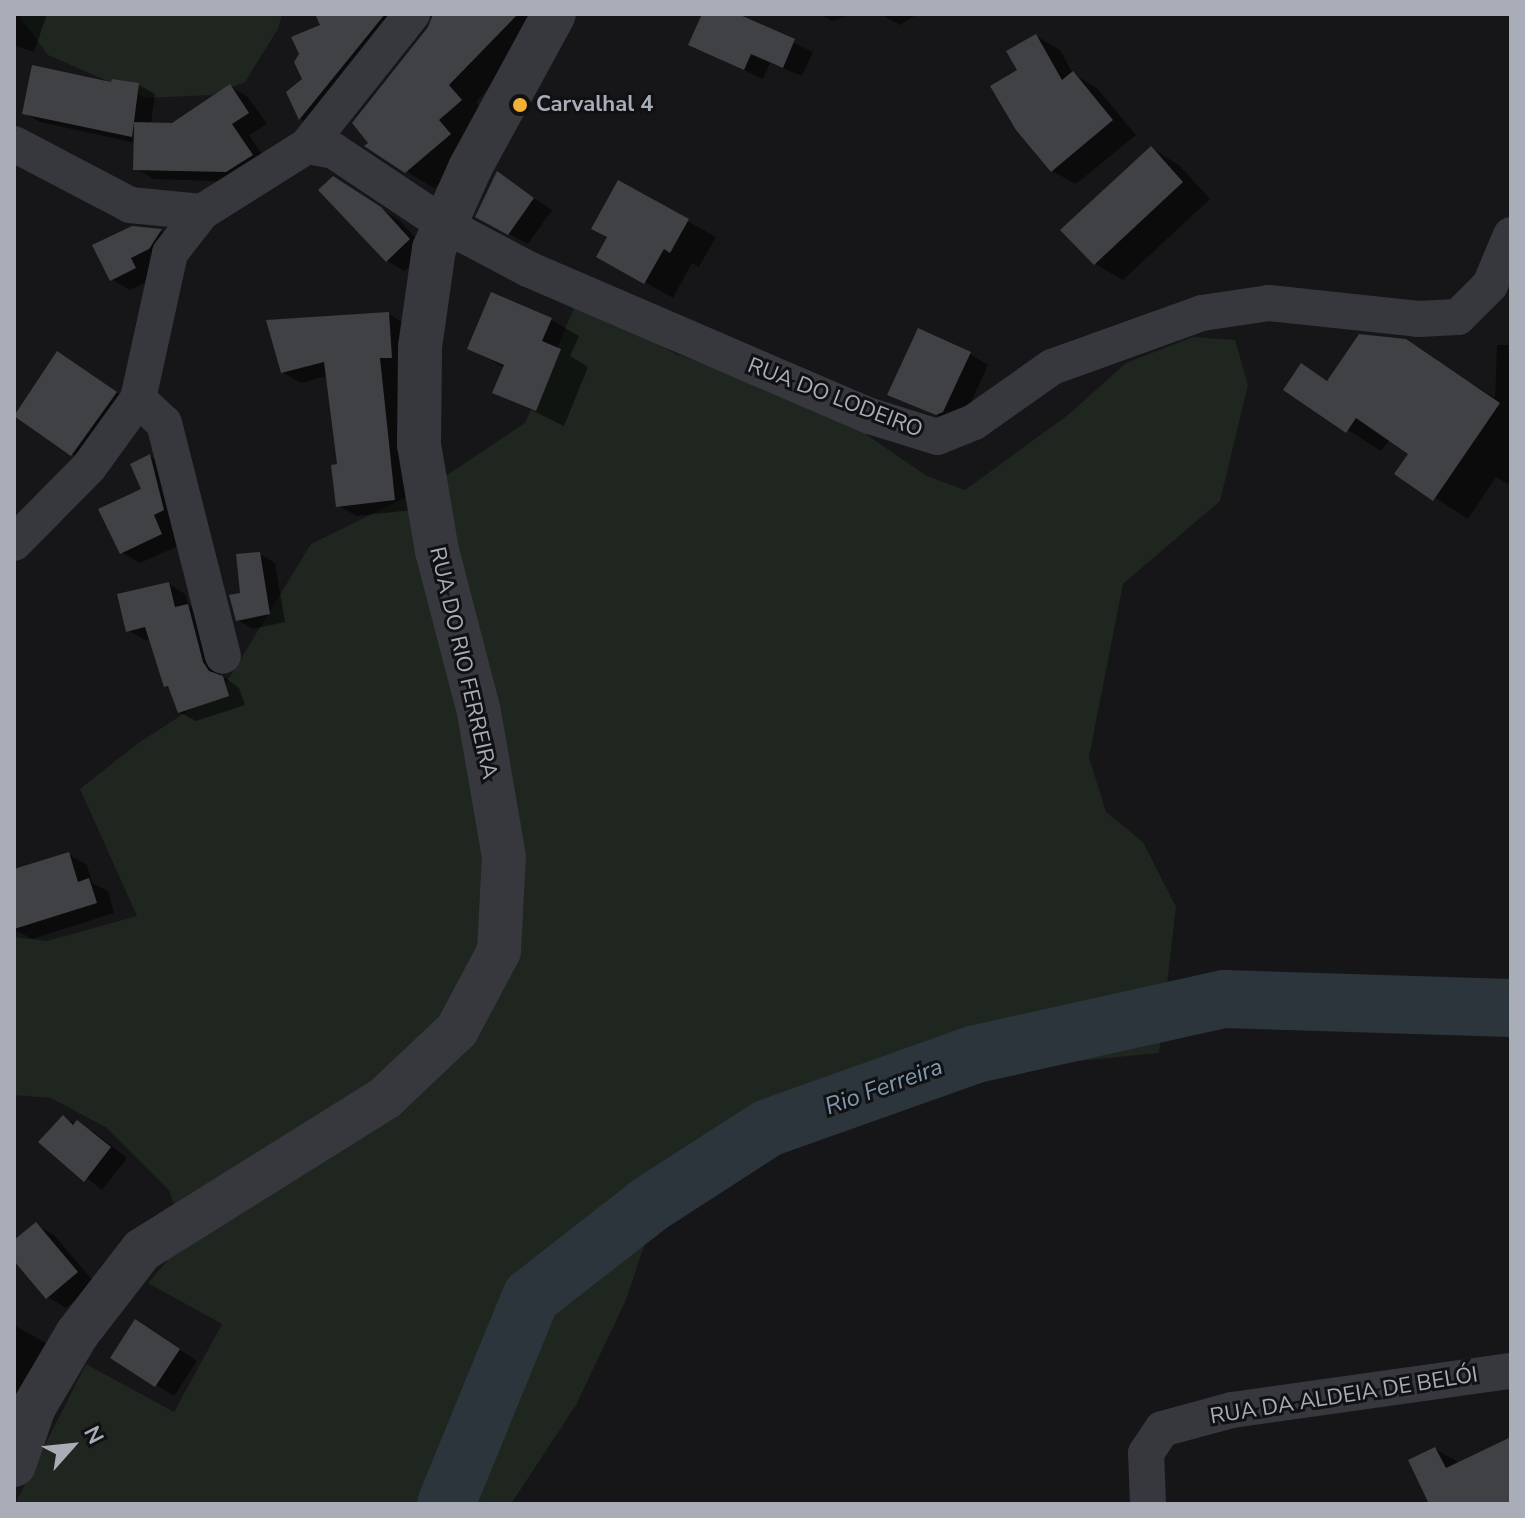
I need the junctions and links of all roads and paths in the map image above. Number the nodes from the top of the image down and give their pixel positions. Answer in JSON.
{"nodes":[{"id":1,"x":412,"y":14,"type":"edge"},
{"id":2,"x":554,"y":14,"type":"edge"},
{"id":3,"x":14,"y":144,"type":"edge"},
{"id":4,"x":307,"y":146,"type":"junction"},
{"id":5,"x":202,"y":212,"type":"junction"},
{"id":6,"x":445,"y":225,"type":"junction"},
{"id":7,"x":1511,"y":235,"type":"edge"},
{"id":8,"x":138,"y":399,"type":"junction"},
{"id":9,"x":14,"y":543,"type":"edge"},
{"id":10,"x":223,"y":656,"type":"dead end"},
{"id":11,"x":1511,"y":1371,"type":"edge"},
{"id":12,"x":14,"y":1465,"type":"edge"},
{"id":13,"x":1148,"y":1504,"type":"edge"}],
"edges":[{"from":1,"to":4,"type":"street"},
{"from":2,"to":6,"type":"street","name":"RUA DO RIO FERREIRA"},
{"from":3,"to":5,"type":"street"},
{"from":4,"to":5,"type":"street"},
{"from":4,"to":6,"type":"street","name":"RUA DO LODEIRO"},
{"from":5,"to":8,"type":"street"},
{"from":6,"to":7,"type":"street","name":"RUA DO LODEIRO"},
{"from":6,"to":12,"type":"street","name":"RUA DO RIO FERREIRA"},
{"from":8,"to":9,"type":"street"},
{"from":8,"to":10,"type":"street"},
{"from":11,"to":13,"type":"street","name":"RUA DA ALDEIA DE BELÓI"}]}
